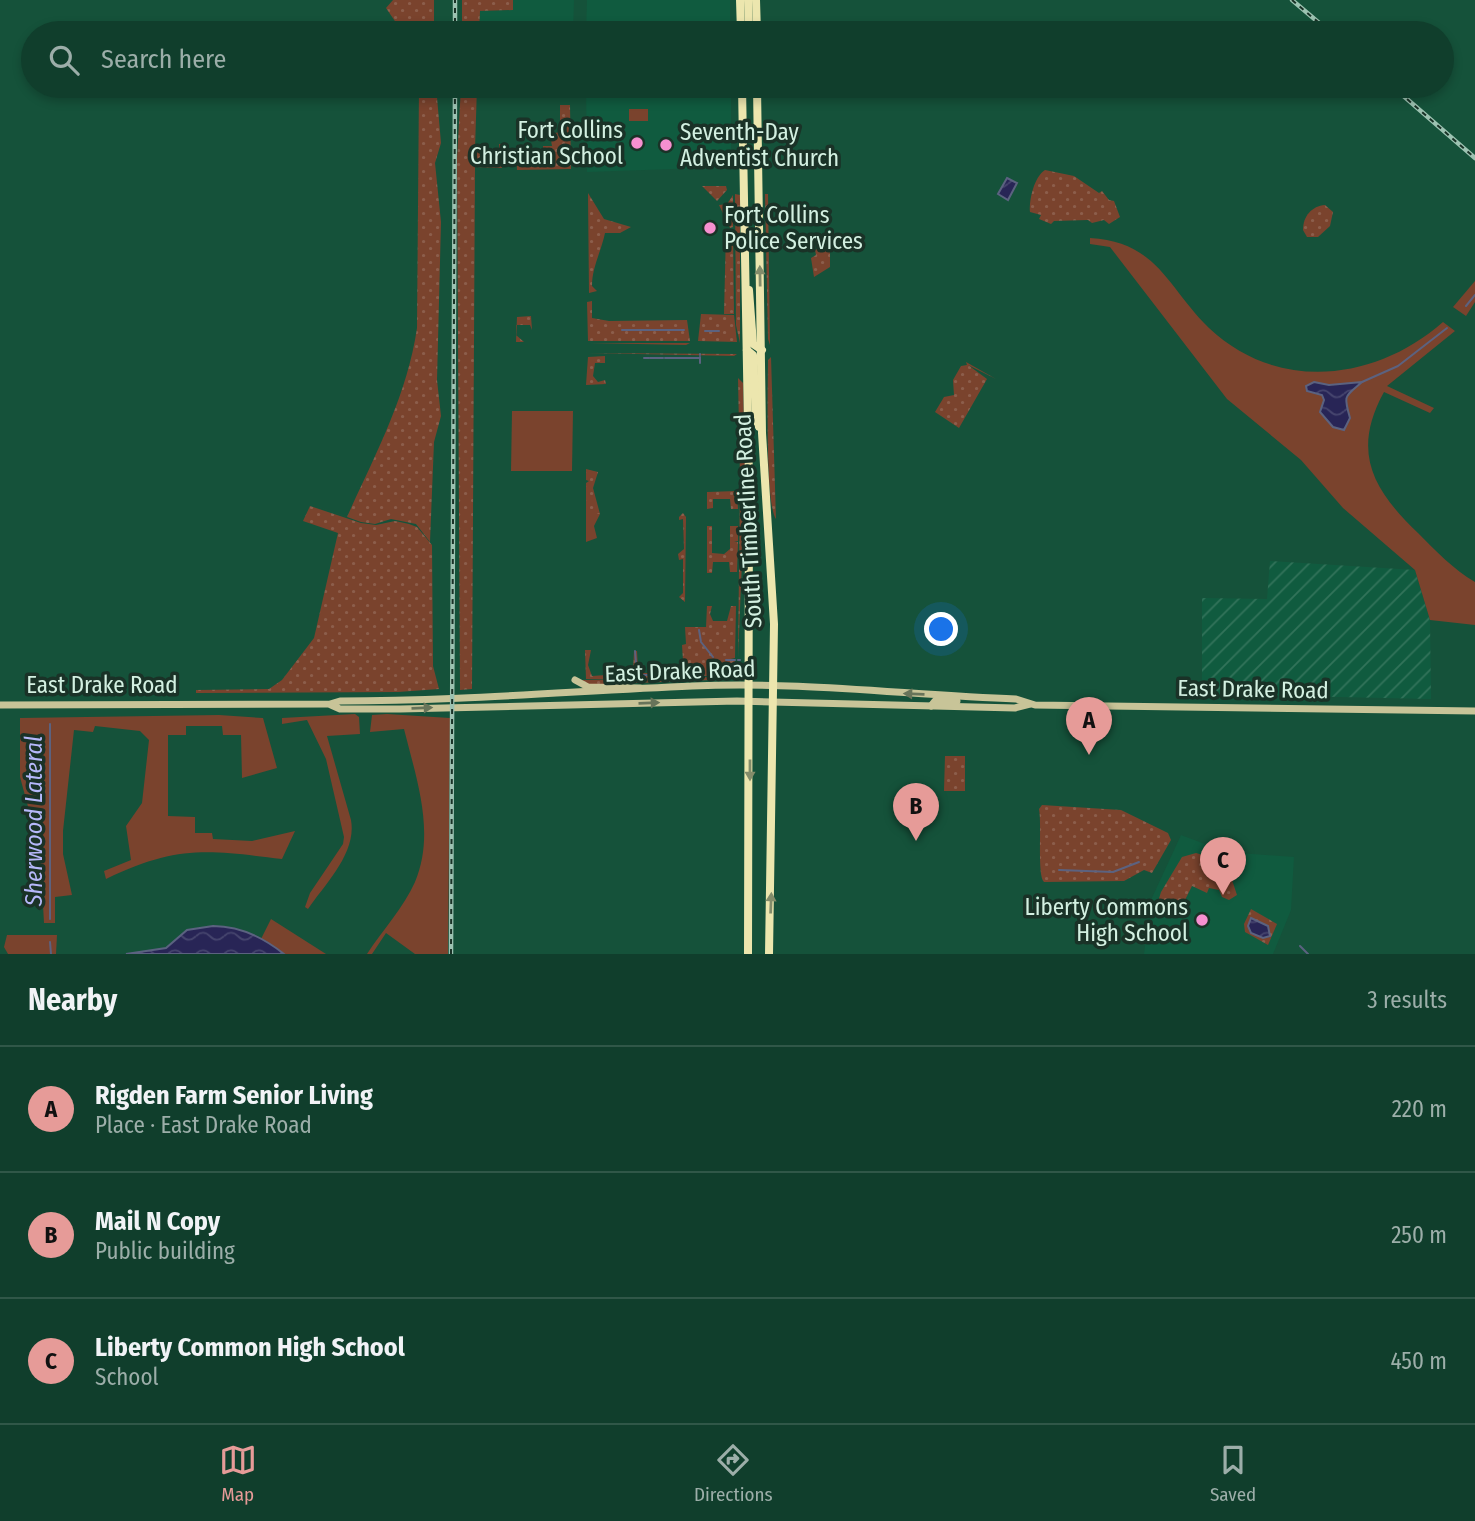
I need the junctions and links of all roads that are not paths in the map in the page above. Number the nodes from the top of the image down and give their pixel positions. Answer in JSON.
{"nodes":[{"id":1,"x":740,"y":0,"type":"edge"},
{"id":2,"x":748,"y":0,"type":"edge"},
{"id":3,"x":756,"y":0,"type":"edge"},
{"id":4,"x":741,"y":21,"type":"edge"},
{"id":5,"x":749,"y":21,"type":"edge"},
{"id":6,"x":757,"y":21,"type":"edge"},
{"id":7,"x":742,"y":98,"type":"edge"},
{"id":8,"x":757,"y":98,"type":"edge"},
{"id":9,"x":746,"y":277,"type":"junction"},
{"id":10,"x":747,"y":350,"type":"junction"},
{"id":11,"x":762,"y":351,"type":"junction"},
{"id":12,"x":762,"y":433,"type":"junction"},
{"id":13,"x":575,"y":680,"type":"dead end"},
{"id":14,"x":750,"y":687,"type":"junction"},
{"id":15,"x":774,"y":687,"type":"junction"},
{"id":16,"x":643,"y":690,"type":"junction"},
{"id":17,"x":575,"y":693,"type":"junction"},
{"id":18,"x":993,"y":698,"type":"junction"},
{"id":19,"x":402,"y":699,"type":"junction"},
{"id":20,"x":750,"y":701,"type":"junction"},
{"id":21,"x":774,"y":702,"type":"junction"},
{"id":22,"x":330,"y":704,"type":"junction"},
{"id":23,"x":1030,"y":704,"type":"junction"},
{"id":24,"x":0,"y":705,"type":"edge"},
{"id":25,"x":575,"y":705,"type":"junction"},
{"id":26,"x":490,"y":706,"type":"junction"},
{"id":27,"x":931,"y":706,"type":"junction"},
{"id":28,"x":1475,"y":711,"type":"edge"},
{"id":29,"x":365,"y":713,"type":"junction"},
{"id":30,"x":748,"y":954,"type":"edge"},
{"id":31,"x":769,"y":954,"type":"edge"}],
"edges":[{"from":1,"to":4,"type":"main road"},
{"from":2,"to":5,"type":"main road"},
{"from":3,"to":6,"type":"main road"},
{"from":7,"to":9,"type":"main road","name":"South Timberline Road"},
{"from":11,"to":8,"type":"main road","name":"South Timberline Road","one_way":true},
{"from":9,"to":10,"type":"main road","name":"South Timberline Road"},
{"from":9,"to":11,"type":"main road"},
{"from":10,"to":12,"type":"main road"},
{"from":10,"to":14,"type":"main road","name":"South Timberline Road"},
{"from":11,"to":12,"type":"main road","name":"South Timberline Road"},
{"from":12,"to":15,"type":"main road","name":"South Timberline Road"},
{"from":13,"to":16,"type":"main road"},
{"from":14,"to":15,"type":"main road","name":"East Drake Road"},
{"from":14,"to":16,"type":"main road","name":"East Drake Road"},
{"from":14,"to":20,"type":"main road","name":"South Timberline Road"},
{"from":18,"to":15,"type":"main road","name":"East Drake Road","one_way":true},
{"from":15,"to":21,"type":"main road","name":"South Timberline Road"},
{"from":16,"to":17,"type":"main road","name":"East Drake Road"},
{"from":16,"to":25,"type":"main road"},
{"from":17,"to":19,"type":"main road","name":"East Drake Road"},
{"from":17,"to":26,"type":"main road"},
{"from":18,"to":23,"type":"main road","name":"East Drake Road"},
{"from":18,"to":27,"type":"main road"},
{"from":19,"to":22,"type":"main road","name":"East Drake Road"},
{"from":19,"to":29,"type":"main road"},
{"from":20,"to":21,"type":"main road","name":"East Drake Road"},
{"from":25,"to":20,"type":"main road","name":"East Drake Road","one_way":true},
{"from":20,"to":30,"type":"main road","name":"South Timberline Road","one_way":true},
{"from":21,"to":27,"type":"main road","name":"East Drake Road"},
{"from":31,"to":21,"type":"main road","name":"South Timberline Road","one_way":true},
{"from":22,"to":24,"type":"main road","name":"East Drake Road"},
{"from":22,"to":29,"type":"main road","name":"East Drake Road"},
{"from":23,"to":27,"type":"main road","name":"East Drake Road"},
{"from":23,"to":28,"type":"main road","name":"East Drake Road"},
{"from":25,"to":26,"type":"main road","name":"East Drake Road"},
{"from":29,"to":26,"type":"main road","name":"East Drake Road","one_way":true}]}
